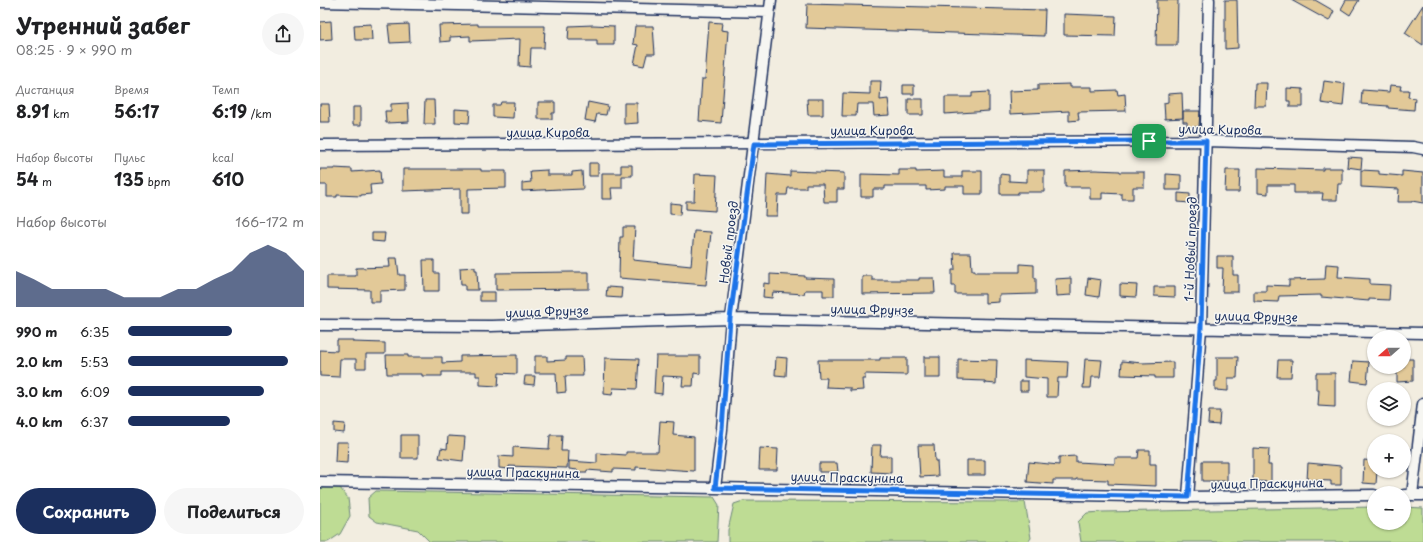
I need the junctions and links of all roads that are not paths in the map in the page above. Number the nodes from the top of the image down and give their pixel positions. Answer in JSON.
{"nodes":[{"id":1,"x":771,"y":0,"type":"edge"},
{"id":2,"x":1209,"y":0,"type":"edge"},
{"id":3,"x":320,"y":2,"type":"edge"},
{"id":4,"x":770,"y":12,"type":"junction"},
{"id":5,"x":1206,"y":141,"type":"junction"},
{"id":6,"x":754,"y":144,"type":"junction"},
{"id":7,"x":320,"y":145,"type":"edge"},
{"id":8,"x":1423,"y":149,"type":"edge"},
{"id":9,"x":730,"y":319,"type":"junction"},
{"id":10,"x":320,"y":325,"type":"edge"},
{"id":11,"x":1201,"y":328,"type":"junction"},
{"id":12,"x":1423,"y":333,"type":"edge"},
{"id":13,"x":1423,"y":404,"type":"edge"},
{"id":14,"x":320,"y":482,"type":"edge"},
{"id":15,"x":1409,"y":486,"type":"edge"},
{"id":16,"x":715,"y":488,"type":"junction"},
{"id":17,"x":1367,"y":495,"type":"edge"},
{"id":18,"x":1411,"y":495,"type":"edge"},
{"id":19,"x":1423,"y":495,"type":"edge"},
{"id":20,"x":1188,"y":497,"type":"junction"}],
"edges":[{"from":1,"to":4,"type":"street","name":"Новый проезд"},
{"from":2,"to":5,"type":"street","name":"1-й Новый проезд"},
{"from":3,"to":4,"type":"street"},
{"from":4,"to":6,"type":"street","name":"Новый проезд"},
{"from":5,"to":6,"type":"street","name":"улица Кирова"},
{"from":5,"to":8,"type":"street","name":"улица Кирова"},
{"from":5,"to":11,"type":"street","name":"1-й Новый проезд"},
{"from":6,"to":7,"type":"street","name":"улица Кирова"},
{"from":6,"to":9,"type":"street","name":"Новый проезд"},
{"from":9,"to":10,"type":"street","name":"улица Фрунзе"},
{"from":9,"to":11,"type":"street","name":"улица Фрунзе"},
{"from":9,"to":16,"type":"street","name":"Новый проезд"},
{"from":11,"to":12,"type":"street","name":"улица Фрунзе"},
{"from":11,"to":20,"type":"street","name":"1-й Новый проезд"},
{"from":13,"to":15,"type":"street"},
{"from":14,"to":16,"type":"street","name":"улица Праскунина"},
{"from":16,"to":20,"type":"street","name":"улица Праскунина"},
{"from":17,"to":20,"type":"street","name":"улица Праскунина"},
{"from":18,"to":19,"type":"street"}]}
